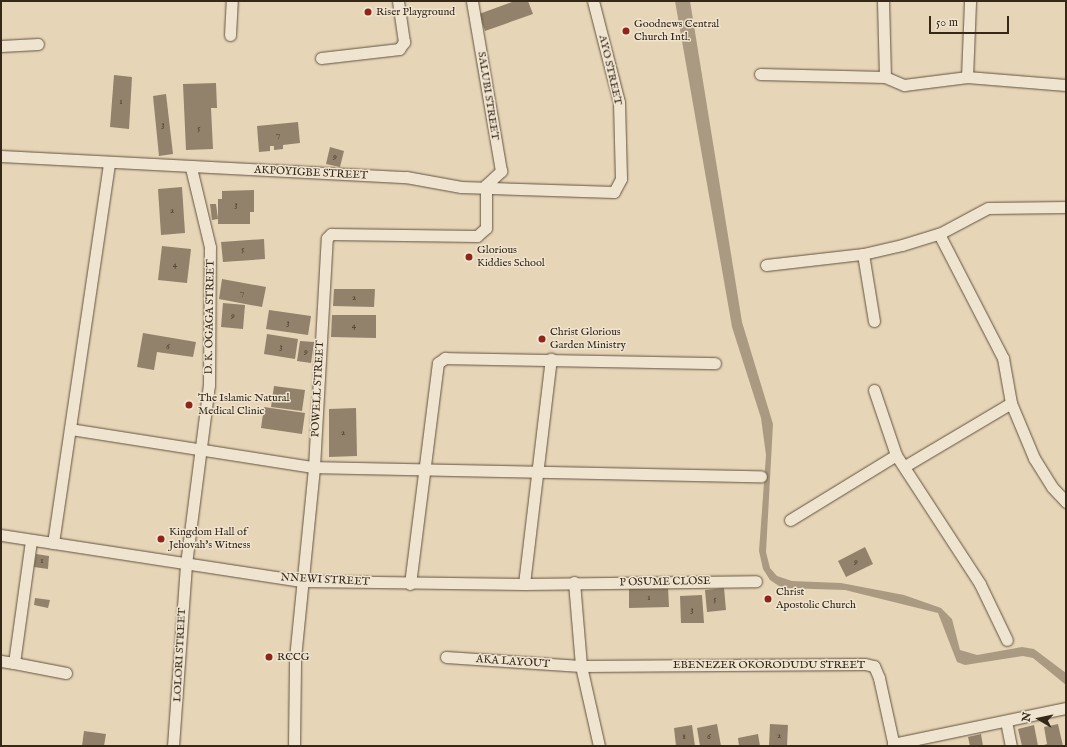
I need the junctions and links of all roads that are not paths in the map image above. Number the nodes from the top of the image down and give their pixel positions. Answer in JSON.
{"nodes":[{"id":1,"x":232,"y":1,"type":"edge"},
{"id":2,"x":398,"y":1,"type":"edge"},
{"id":3,"x":472,"y":1,"type":"edge"},
{"id":4,"x":593,"y":1,"type":"edge"},
{"id":5,"x":883,"y":1,"type":"edge"},
{"id":6,"x":970,"y":1,"type":"edge"},
{"id":7,"x":230,"y":35,"type":"dead end"},
{"id":8,"x":38,"y":44,"type":"dead end"},
{"id":9,"x":1,"y":46,"type":"edge"},
{"id":10,"x":321,"y":58,"type":"dead end"},
{"id":11,"x":760,"y":74,"type":"dead end"},
{"id":12,"x":885,"y":77,"type":"junction"},
{"id":13,"x":967,"y":77,"type":"junction"},
{"id":14,"x":1066,"y":85,"type":"edge"},
{"id":15,"x":1,"y":156,"type":"edge"},
{"id":16,"x":109,"y":164,"type":"junction"},
{"id":17,"x":191,"y":168,"type":"junction"},
{"id":18,"x":486,"y":185,"type":"junction"},
{"id":19,"x":619,"y":187,"type":"joint"},
{"id":20,"x":1066,"y":207,"type":"edge"},
{"id":21,"x":939,"y":234,"type":"junction"},
{"id":22,"x":863,"y":254,"type":"junction"},
{"id":23,"x":766,"y":265,"type":"dead end"},
{"id":24,"x":874,"y":321,"type":"dead end"},
{"id":25,"x":551,"y":359,"type":"junction"},
{"id":26,"x":715,"y":363,"type":"dead end"},
{"id":27,"x":874,"y":390,"type":"dead end"},
{"id":28,"x":1011,"y":403,"type":"junction"},
{"id":29,"x":70,"y":429,"type":"junction"},
{"id":30,"x":202,"y":450,"type":"junction"},
{"id":31,"x":896,"y":455,"type":"junction"},
{"id":32,"x":904,"y":466,"type":"junction"},
{"id":33,"x":314,"y":467,"type":"junction"},
{"id":34,"x":424,"y":468,"type":"junction"},
{"id":35,"x":536,"y":474,"type":"junction"},
{"id":36,"x":761,"y":476,"type":"dead end"},
{"id":37,"x":1066,"y":502,"type":"edge"},
{"id":38,"x":790,"y":520,"type":"dead end"},
{"id":39,"x":1,"y":535,"type":"edge"},
{"id":40,"x":31,"y":540,"type":"junction"},
{"id":41,"x":53,"y":544,"type":"junction"},
{"id":42,"x":186,"y":564,"type":"junction"},
{"id":43,"x":303,"y":581,"type":"junction"},
{"id":44,"x":756,"y":581,"type":"dead end"},
{"id":45,"x":574,"y":582,"type":"junction"},
{"id":46,"x":410,"y":584,"type":"junction"},
{"id":47,"x":524,"y":584,"type":"junction"},
{"id":48,"x":1007,"y":640,"type":"dead end"},
{"id":49,"x":446,"y":657,"type":"dead end"},
{"id":50,"x":1,"y":661,"type":"edge"},
{"id":51,"x":14,"y":663,"type":"junction"},
{"id":52,"x":581,"y":666,"type":"junction"},
{"id":53,"x":66,"y":673,"type":"dead end"},
{"id":54,"x":1066,"y":708,"type":"edge"},
{"id":55,"x":1006,"y":721,"type":"junction"},
{"id":56,"x":893,"y":745,"type":"edge"},
{"id":57,"x":173,"y":746,"type":"edge"},
{"id":58,"x":294,"y":746,"type":"edge"},
{"id":59,"x":599,"y":746,"type":"edge"},
{"id":60,"x":1011,"y":746,"type":"edge"}],
"edges":[{"from":1,"to":7,"type":"street"},
{"from":2,"to":10,"type":"street"},
{"from":3,"to":18,"type":"street","name":"SALUBI STREET"},
{"from":4,"to":19,"type":"street","name":"AYO STREET"},
{"from":5,"to":12,"type":"street"},
{"from":6,"to":13,"type":"street"},
{"from":8,"to":9,"type":"street"},
{"from":11,"to":12,"type":"street"},
{"from":12,"to":13,"type":"street"},
{"from":13,"to":14,"type":"street"},
{"from":15,"to":16,"type":"street","name":"AKPOYIGBE STREET"},
{"from":16,"to":17,"type":"street","name":"AKPOYIGBE STREET"},
{"from":16,"to":29,"type":"street"},
{"from":17,"to":18,"type":"street","name":"AKPOYIGBE STREET"},
{"from":17,"to":30,"type":"street","name":"D. K. OGAGA STREET"},
{"from":18,"to":19,"type":"street","name":"AKPOYIGBE STREET"},
{"from":18,"to":33,"type":"street","name":"POWELL STREET"},
{"from":20,"to":21,"type":"street"},
{"from":21,"to":22,"type":"street"},
{"from":21,"to":28,"type":"street"},
{"from":22,"to":23,"type":"street"},
{"from":22,"to":24,"type":"street"},
{"from":25,"to":26,"type":"street"},
{"from":25,"to":34,"type":"street"},
{"from":25,"to":35,"type":"street"},
{"from":27,"to":31,"type":"street"},
{"from":28,"to":32,"type":"street"},
{"from":28,"to":37,"type":"street"},
{"from":29,"to":30,"type":"street"},
{"from":29,"to":41,"type":"street"},
{"from":30,"to":33,"type":"street"},
{"from":30,"to":42,"type":"street","name":"D. K. OGAGA STREET"},
{"from":31,"to":32,"type":"street"},
{"from":31,"to":38,"type":"street"},
{"from":32,"to":48,"type":"street"},
{"from":33,"to":34,"type":"street"},
{"from":33,"to":43,"type":"street","name":"POWELL STREET"},
{"from":34,"to":35,"type":"street"},
{"from":34,"to":46,"type":"street"},
{"from":35,"to":36,"type":"street"},
{"from":35,"to":47,"type":"street"},
{"from":39,"to":40,"type":"street","name":"NNEWI STREET"},
{"from":40,"to":41,"type":"street","name":"NNEWI STREET"},
{"from":40,"to":51,"type":"street"},
{"from":41,"to":42,"type":"street","name":"NNEWI STREET"},
{"from":42,"to":43,"type":"street","name":"NNEWI STREET"},
{"from":42,"to":57,"type":"street","name":"LOLORI STREET"},
{"from":43,"to":46,"type":"street","name":"NNEWI STREET"},
{"from":43,"to":58,"type":"street","name":"POWELL STREET"},
{"from":44,"to":45,"type":"street","name":"P OSUME CLOSE"},
{"from":45,"to":47,"type":"street","name":"NNEWI STREET"},
{"from":45,"to":52,"type":"street"},
{"from":46,"to":47,"type":"street","name":"NNEWI STREET"},
{"from":49,"to":52,"type":"street","name":"AKA LAYOUT"},
{"from":50,"to":51,"type":"street"},
{"from":51,"to":53,"type":"street"},
{"from":52,"to":56,"type":"street","name":"EBENEZER OKORODUDU STREET"},
{"from":52,"to":59,"type":"street"},
{"from":54,"to":55,"type":"street"},
{"from":55,"to":56,"type":"street"},
{"from":55,"to":60,"type":"street"}]}
